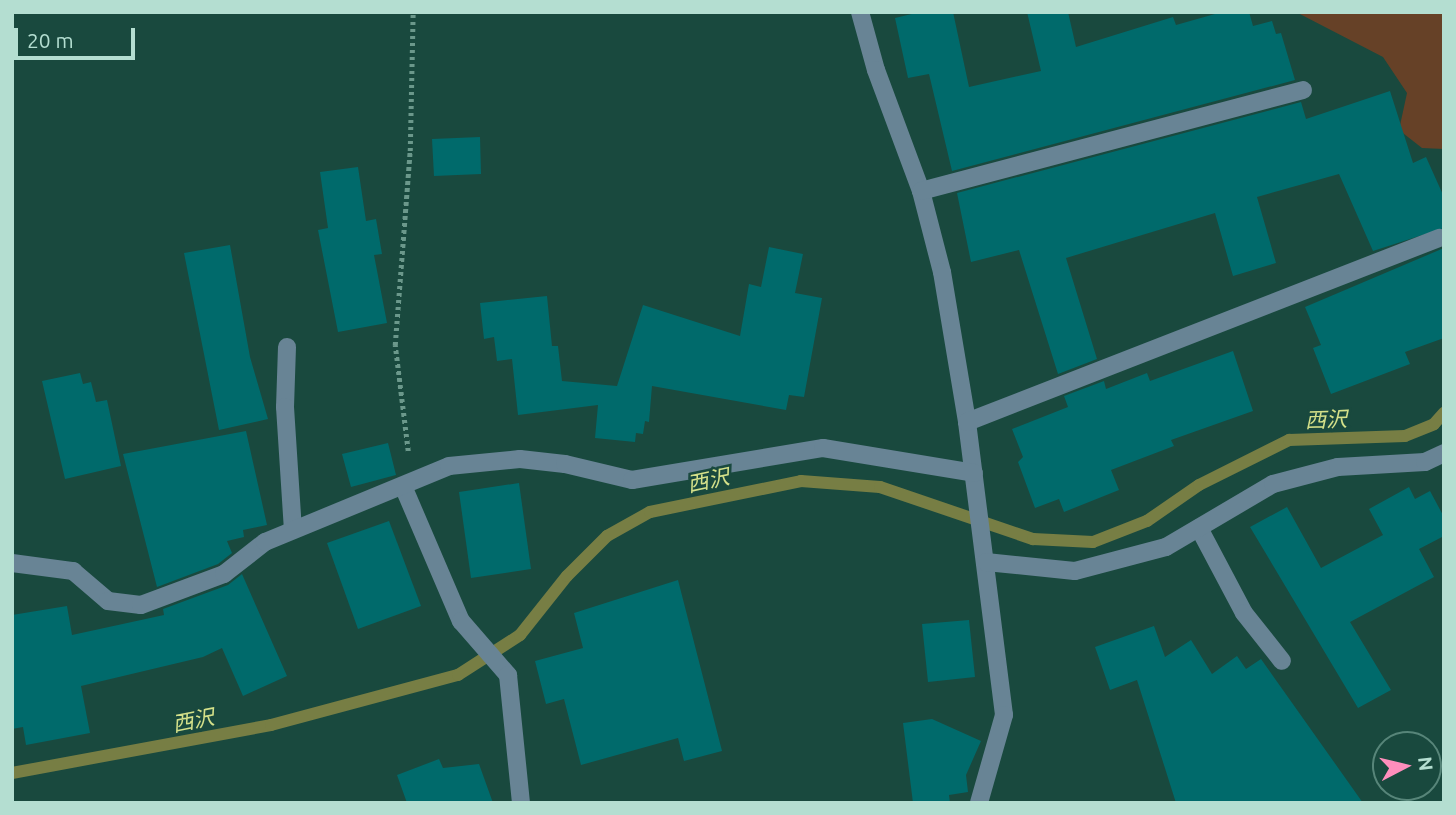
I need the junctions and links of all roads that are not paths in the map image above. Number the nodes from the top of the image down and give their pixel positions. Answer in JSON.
{"nodes":[{"id":1,"x":860,"y":12,"type":"edge"},
{"id":2,"x":1303,"y":90,"type":"dead end"},
{"id":3,"x":921,"y":191,"type":"junction"},
{"id":4,"x":1440,"y":238,"type":"dead end"},
{"id":5,"x":287,"y":347,"type":"dead end"},
{"id":6,"x":967,"y":422,"type":"junction"},
{"id":7,"x":1444,"y":453,"type":"edge"},
{"id":8,"x":974,"y":473,"type":"junction"},
{"id":9,"x":407,"y":485,"type":"junction"},
{"id":10,"x":1199,"y":528,"type":"junction"},
{"id":11,"x":293,"y":530,"type":"junction"},
{"id":12,"x":985,"y":557,"type":"junction"},
{"id":13,"x":12,"y":563,"type":"edge"},
{"id":14,"x":1282,"y":661,"type":"dead end"},
{"id":15,"x":521,"y":803,"type":"edge"},
{"id":16,"x":979,"y":803,"type":"edge"}],
"edges":[{"from":1,"to":3,"type":"lane"},
{"from":2,"to":3,"type":"lane"},
{"from":3,"to":6,"type":"lane"},
{"from":4,"to":6,"type":"lane"},
{"from":5,"to":11,"type":"lane"},
{"from":6,"to":8,"type":"lane"},
{"from":7,"to":10,"type":"lane"},
{"from":8,"to":9,"type":"lane"},
{"from":8,"to":12,"type":"lane"},
{"from":9,"to":11,"type":"lane"},
{"from":9,"to":15,"type":"lane"},
{"from":10,"to":12,"type":"lane"},
{"from":10,"to":14,"type":"lane"},
{"from":11,"to":13,"type":"lane"},
{"from":12,"to":16,"type":"lane"}]}
